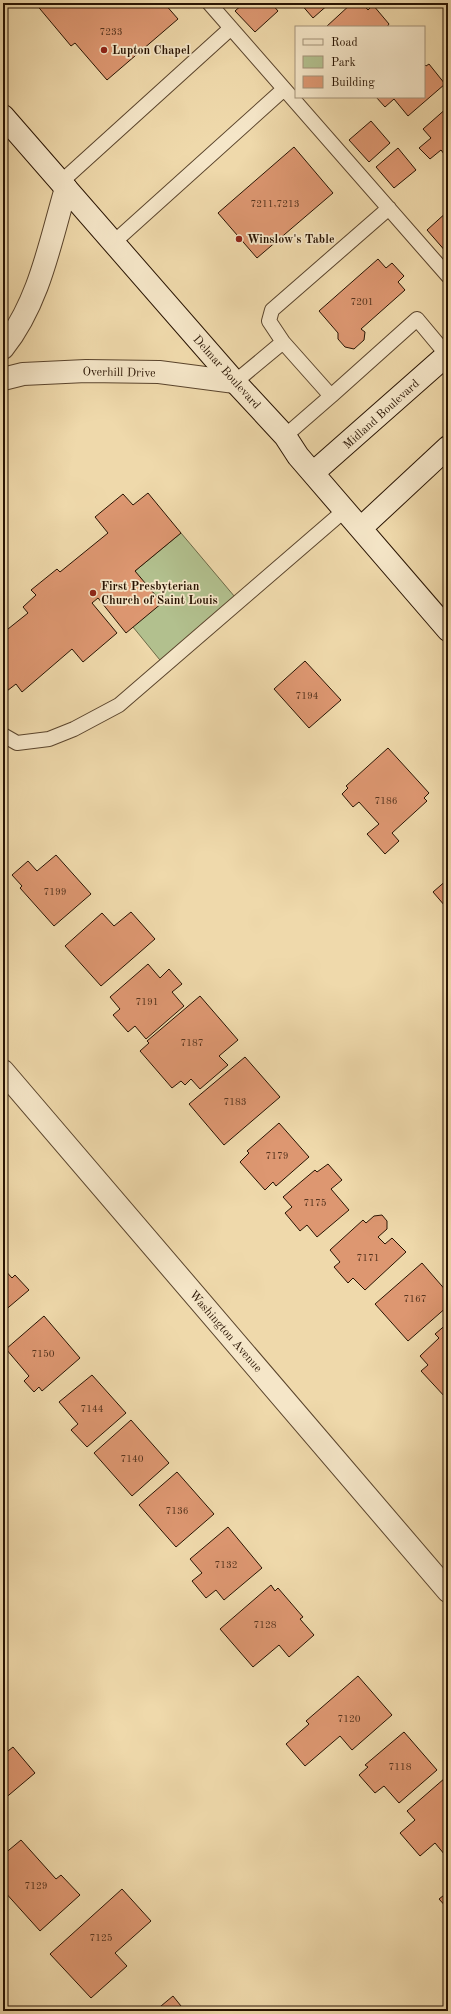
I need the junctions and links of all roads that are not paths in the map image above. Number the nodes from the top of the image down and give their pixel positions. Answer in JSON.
{"nodes":[{"id":1,"x":209,"y":3,"type":"edge"},
{"id":2,"x":231,"y":28,"type":"junction"},
{"id":3,"x":284,"y":89,"type":"junction"},
{"id":4,"x":3,"y":116,"type":"edge"},
{"id":5,"x":63,"y":185,"type":"junction"},
{"id":6,"x":389,"y":208,"type":"junction"},
{"id":7,"x":113,"y":243,"type":"junction"},
{"id":8,"x":448,"y":276,"type":"edge"},
{"id":9,"x":283,"y":342,"type":"junction"},
{"id":10,"x":3,"y":348,"type":"edge"},
{"id":11,"x":448,"y":355,"type":"edge"},
{"id":12,"x":3,"y":379,"type":"edge"},
{"id":13,"x":235,"y":382,"type":"junction"},
{"id":14,"x":331,"y":396,"type":"junction"},
{"id":15,"x":285,"y":436,"type":"junction"},
{"id":16,"x":448,"y":447,"type":"edge"},
{"id":17,"x":313,"y":474,"type":"junction"},
{"id":18,"x":345,"y":510,"type":"junction"},
{"id":19,"x":361,"y":528,"type":"junction"},
{"id":20,"x":448,"y":630,"type":"edge"},
{"id":21,"x":3,"y":735,"type":"edge"},
{"id":22,"x":3,"y":1071,"type":"edge"},
{"id":23,"x":448,"y":1591,"type":"edge"}],
"edges":[{"from":1,"to":2,"type":"lane"},
{"from":2,"to":3,"type":"lane"},
{"from":2,"to":5,"type":"lane"},
{"from":3,"to":6,"type":"lane"},
{"from":3,"to":7,"type":"lane"},
{"from":4,"to":5,"type":"street","name":"Delmar Boulevard"},
{"from":5,"to":7,"type":"street","name":"Delmar Boulevard"},
{"from":5,"to":10,"type":"street"},
{"from":6,"to":8,"type":"lane"},
{"from":6,"to":9,"type":"lane"},
{"from":7,"to":13,"type":"street","name":"Delmar Boulevard"},
{"from":9,"to":13,"type":"lane"},
{"from":9,"to":14,"type":"lane"},
{"from":11,"to":14,"type":"lane"},
{"from":11,"to":17,"type":"street","name":"Midland Boulevard"},
{"from":12,"to":13,"type":"street","name":"Overhill Drive"},
{"from":13,"to":15,"type":"street","name":"Delmar Boulevard"},
{"from":14,"to":15,"type":"lane"},
{"from":15,"to":17,"type":"street","name":"Delmar Boulevard"},
{"from":16,"to":19,"type":"street"},
{"from":17,"to":18,"type":"street","name":"Delmar Boulevard"},
{"from":18,"to":19,"type":"street","name":"Delmar Boulevard"},
{"from":18,"to":21,"type":"lane"},
{"from":19,"to":20,"type":"street","name":"Delmar Boulevard"},
{"from":22,"to":23,"type":"street","name":"Washington Avenue"}]}
